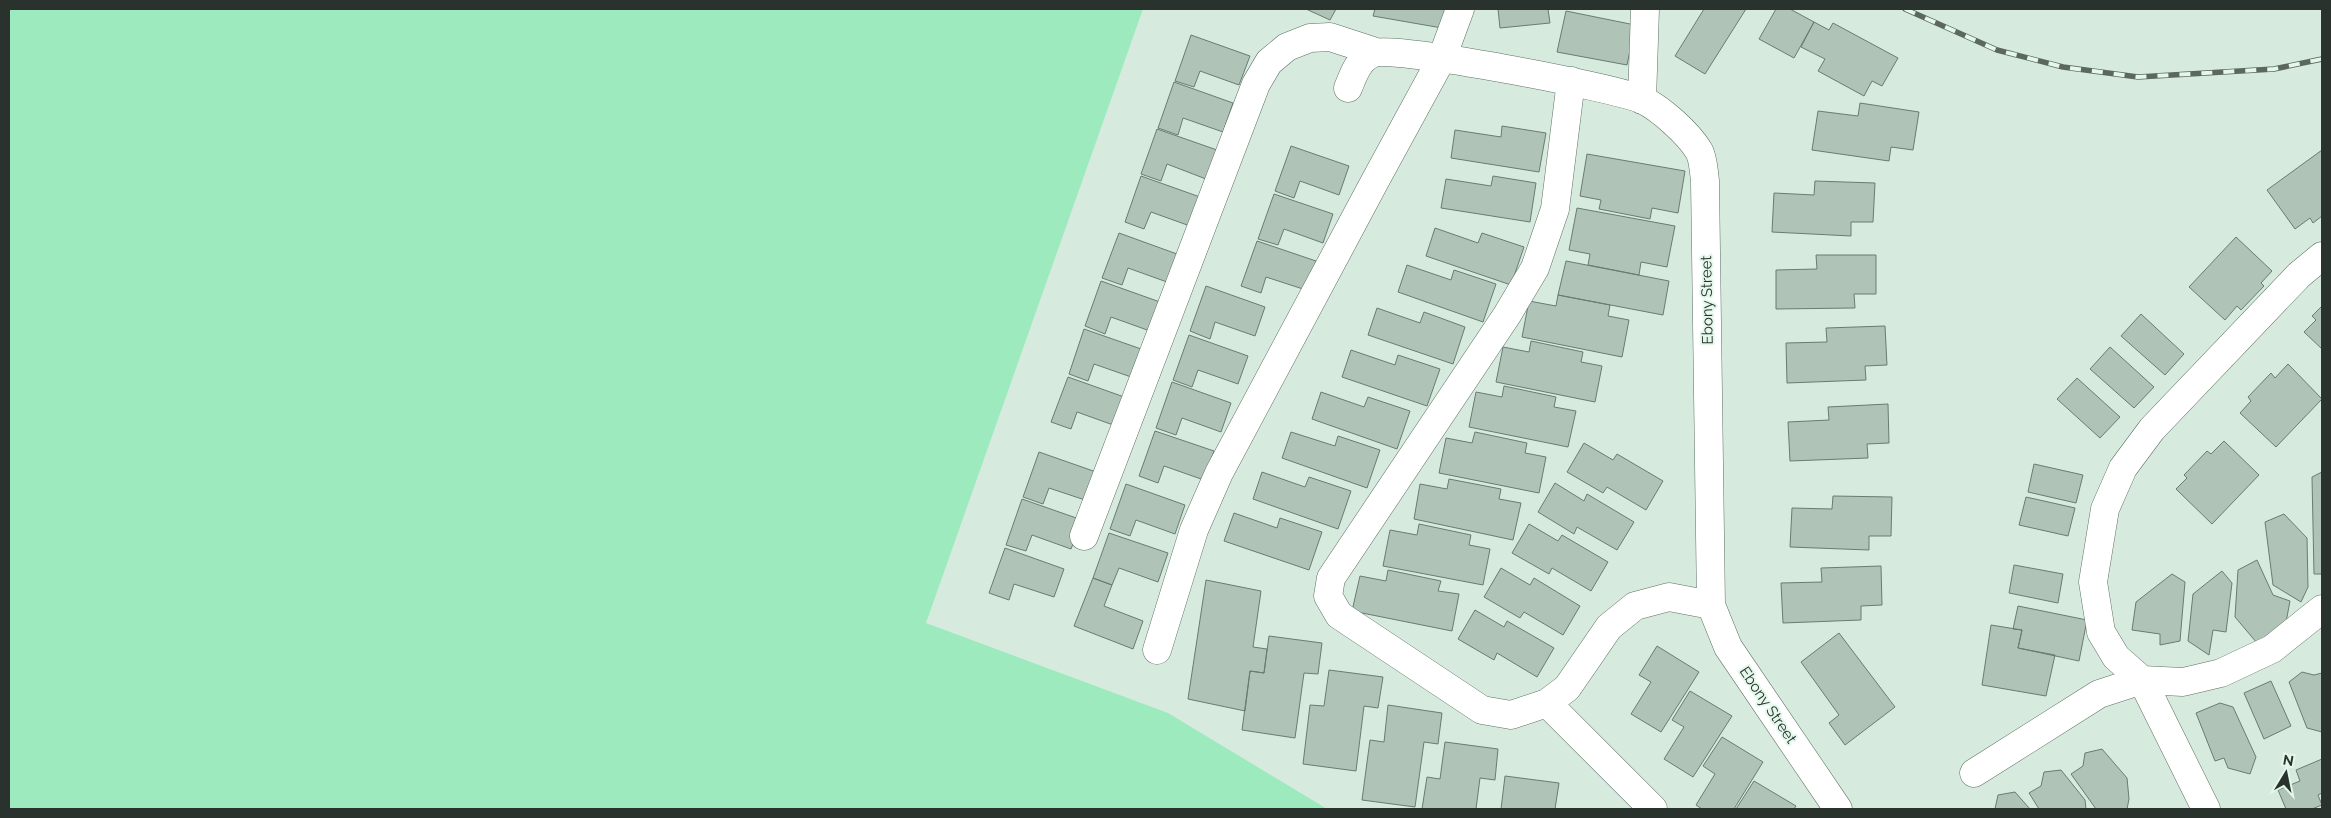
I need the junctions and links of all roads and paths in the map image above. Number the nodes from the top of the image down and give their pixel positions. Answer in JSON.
{"nodes":[{"id":1,"x":1460,"y":9,"type":"edge"},
{"id":2,"x":1645,"y":9,"type":"edge"},
{"id":3,"x":1376,"y":52,"type":"junction"},
{"id":4,"x":1442,"y":58,"type":"junction"},
{"id":5,"x":1571,"y":81,"type":"junction"},
{"id":6,"x":1348,"y":88,"type":"dead end"},
{"id":7,"x":1642,"y":100,"type":"junction"},
{"id":8,"x":2322,"y":256,"type":"edge"},
{"id":9,"x":1084,"y":536,"type":"dead end"},
{"id":10,"x":1711,"y":606,"type":"junction"},
{"id":11,"x":2322,"y":609,"type":"edge"},
{"id":12,"x":1157,"y":650,"type":"dead end"},
{"id":13,"x":2142,"y":680,"type":"junction"},
{"id":14,"x":1546,"y":703,"type":"junction"},
{"id":15,"x":1974,"y":773,"type":"dead end"},
{"id":16,"x":1653,"y":809,"type":"edge"},
{"id":17,"x":1838,"y":809,"type":"edge"},
{"id":18,"x":2206,"y":809,"type":"edge"}],
"edges":[{"from":1,"to":4,"type":"street"},
{"from":2,"to":7,"type":"street"},
{"from":3,"to":4,"type":"street","name":"Ebony Street"},
{"from":3,"to":6,"type":"street"},
{"from":3,"to":9,"type":"street","name":"Ebony Street"},
{"from":4,"to":5,"type":"street","name":"Ebony Street"},
{"from":4,"to":12,"type":"street"},
{"from":5,"to":7,"type":"street","name":"Ebony Street"},
{"from":5,"to":14,"type":"street"},
{"from":7,"to":10,"type":"street","name":"Ebony Street"},
{"from":8,"to":13,"type":"street"},
{"from":10,"to":14,"type":"street"},
{"from":10,"to":17,"type":"street","name":"Ebony Street"},
{"from":11,"to":13,"type":"street"},
{"from":13,"to":15,"type":"street"},
{"from":13,"to":18,"type":"street"},
{"from":14,"to":16,"type":"street"}]}
